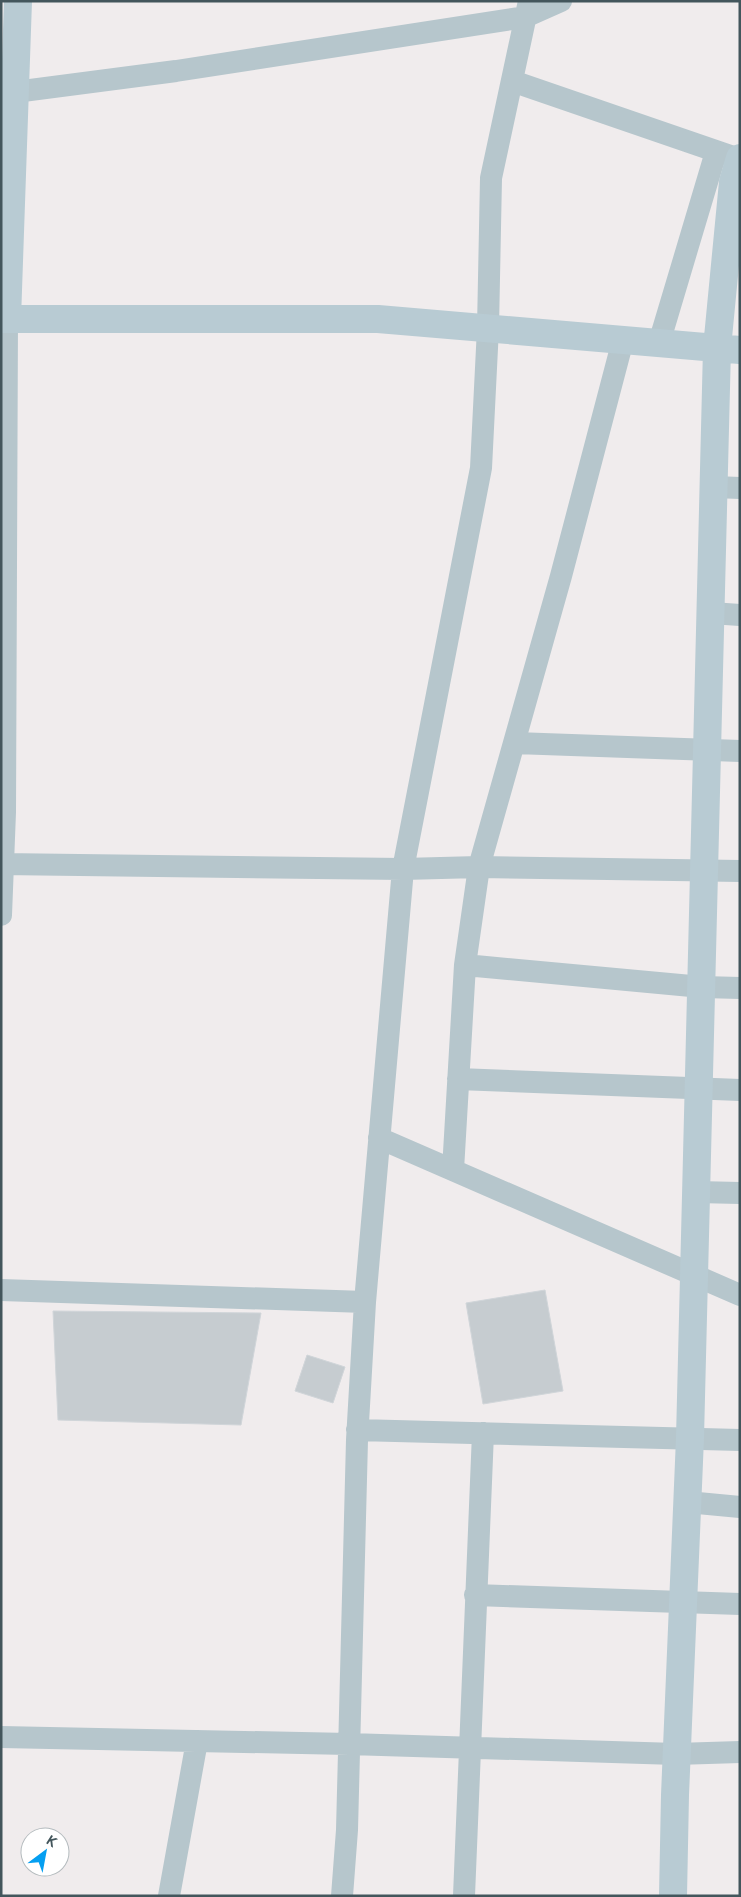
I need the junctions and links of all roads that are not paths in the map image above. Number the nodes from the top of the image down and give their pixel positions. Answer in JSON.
{"nodes":[{"id":1,"x":18,"y":1,"type":"edge"},
{"id":2,"x":562,"y":1,"type":"edge"},
{"id":3,"x":527,"y":9,"type":"edge"},
{"id":4,"x":512,"y":81,"type":"junction"},
{"id":5,"x":8,"y":92,"type":"edge"},
{"id":6,"x":732,"y":156,"type":"edge"},
{"id":7,"x":4,"y":319,"type":"edge"},
{"id":8,"x":488,"y":328,"type":"junction"},
{"id":9,"x":623,"y":340,"type":"junction"},
{"id":10,"x":659,"y":343,"type":"junction"},
{"id":11,"x":728,"y":349,"type":"edge"},
{"id":12,"x":727,"y":487,"type":"edge"},
{"id":13,"x":711,"y":614,"type":"junction"},
{"id":14,"x":740,"y":615,"type":"edge"},
{"id":15,"x":515,"y":743,"type":"junction"},
{"id":16,"x":708,"y":751,"type":"junction"},
{"id":17,"x":740,"y":751,"type":"edge"},
{"id":18,"x":2,"y":864,"type":"edge"},
{"id":19,"x":479,"y":867,"type":"junction"},
{"id":20,"x":402,"y":869,"type":"junction"},
{"id":21,"x":704,"y":871,"type":"junction"},
{"id":22,"x":740,"y":871,"type":"edge"},
{"id":23,"x":1,"y":914,"type":"edge"},
{"id":24,"x":465,"y":965,"type":"junction"},
{"id":25,"x":702,"y":987,"type":"junction"},
{"id":26,"x":740,"y":988,"type":"edge"},
{"id":27,"x":458,"y":1078,"type":"junction"},
{"id":28,"x":699,"y":1088,"type":"junction"},
{"id":29,"x":740,"y":1090,"type":"edge"},
{"id":30,"x":379,"y":1138,"type":"junction"},
{"id":31,"x":453,"y":1170,"type":"junction"},
{"id":32,"x":696,"y":1192,"type":"junction"},
{"id":33,"x":740,"y":1193,"type":"edge"},
{"id":34,"x":694,"y":1276,"type":"junction"},
{"id":35,"x":1,"y":1290,"type":"edge"},
{"id":36,"x":740,"y":1295,"type":"edge"},
{"id":37,"x":366,"y":1302,"type":"junction"},
{"id":38,"x":357,"y":1430,"type":"junction"},
{"id":39,"x":482,"y":1433,"type":"junction"},
{"id":40,"x":690,"y":1438,"type":"junction"},
{"id":41,"x":740,"y":1440,"type":"edge"},
{"id":42,"x":687,"y":1502,"type":"junction"},
{"id":43,"x":740,"y":1507,"type":"edge"},
{"id":44,"x":475,"y":1595,"type":"junction"},
{"id":45,"x":683,"y":1602,"type":"junction"},
{"id":46,"x":740,"y":1604,"type":"edge"},
{"id":47,"x":1,"y":1737,"type":"edge"},
{"id":48,"x":197,"y":1741,"type":"junction"},
{"id":49,"x":349,"y":1744,"type":"junction"},
{"id":50,"x":468,"y":1748,"type":"junction"},
{"id":51,"x":740,"y":1752,"type":"edge"},
{"id":52,"x":676,"y":1754,"type":"junction"},
{"id":53,"x":346,"y":1854,"type":"junction"},
{"id":54,"x":169,"y":1896,"type":"edge"},
{"id":55,"x":326,"y":1896,"type":"edge"},
{"id":56,"x":342,"y":1896,"type":"edge"},
{"id":57,"x":464,"y":1896,"type":"edge"},
{"id":58,"x":672,"y":1896,"type":"edge"}],
"edges":[{"from":1,"to":5,"type":"street"},
{"from":2,"to":3,"type":"street"},
{"from":3,"to":4,"type":"street"},
{"from":3,"to":5,"type":"street"},
{"from":4,"to":6,"type":"street"},
{"from":4,"to":8,"type":"street"},
{"from":5,"to":7,"type":"street"},
{"from":6,"to":10,"type":"street"},
{"from":6,"to":11,"type":"street"},
{"from":7,"to":8,"type":"street"},
{"from":7,"to":18,"type":"street"},
{"from":8,"to":9,"type":"street"},
{"from":8,"to":20,"type":"street"},
{"from":9,"to":10,"type":"street"},
{"from":9,"to":15,"type":"street"},
{"from":10,"to":11,"type":"street"},
{"from":11,"to":12,"type":"street"},
{"from":12,"to":13,"type":"street"},
{"from":13,"to":14,"type":"street"},
{"from":13,"to":16,"type":"street"},
{"from":15,"to":16,"type":"street"},
{"from":15,"to":19,"type":"street"},
{"from":16,"to":17,"type":"street"},
{"from":16,"to":21,"type":"street"},
{"from":18,"to":20,"type":"street"},
{"from":18,"to":23,"type":"street"},
{"from":19,"to":20,"type":"street"},
{"from":19,"to":21,"type":"street"},
{"from":19,"to":24,"type":"street"},
{"from":20,"to":30,"type":"street"},
{"from":21,"to":22,"type":"street"},
{"from":21,"to":25,"type":"street"},
{"from":24,"to":25,"type":"street"},
{"from":24,"to":27,"type":"street"},
{"from":25,"to":26,"type":"street"},
{"from":25,"to":28,"type":"street"},
{"from":27,"to":28,"type":"street"},
{"from":27,"to":31,"type":"street"},
{"from":28,"to":29,"type":"street"},
{"from":28,"to":32,"type":"street"},
{"from":30,"to":31,"type":"street"},
{"from":30,"to":37,"type":"street"},
{"from":31,"to":34,"type":"street"},
{"from":32,"to":33,"type":"street"},
{"from":32,"to":34,"type":"street"},
{"from":34,"to":36,"type":"street"},
{"from":34,"to":40,"type":"street"},
{"from":35,"to":37,"type":"street"},
{"from":37,"to":38,"type":"street"},
{"from":38,"to":39,"type":"street"},
{"from":38,"to":49,"type":"street"},
{"from":39,"to":40,"type":"street"},
{"from":39,"to":44,"type":"street"},
{"from":40,"to":41,"type":"street"},
{"from":40,"to":42,"type":"street"},
{"from":42,"to":43,"type":"street"},
{"from":42,"to":45,"type":"street"},
{"from":44,"to":45,"type":"street"},
{"from":44,"to":50,"type":"street"},
{"from":45,"to":46,"type":"street"},
{"from":45,"to":52,"type":"street"},
{"from":47,"to":48,"type":"street"},
{"from":48,"to":49,"type":"street"},
{"from":48,"to":54,"type":"street"},
{"from":49,"to":50,"type":"street"},
{"from":49,"to":53,"type":"street"},
{"from":50,"to":52,"type":"street"},
{"from":50,"to":57,"type":"street"},
{"from":51,"to":52,"type":"street"},
{"from":52,"to":58,"type":"street"},
{"from":53,"to":55,"type":"street"},
{"from":53,"to":56,"type":"street"}]}
